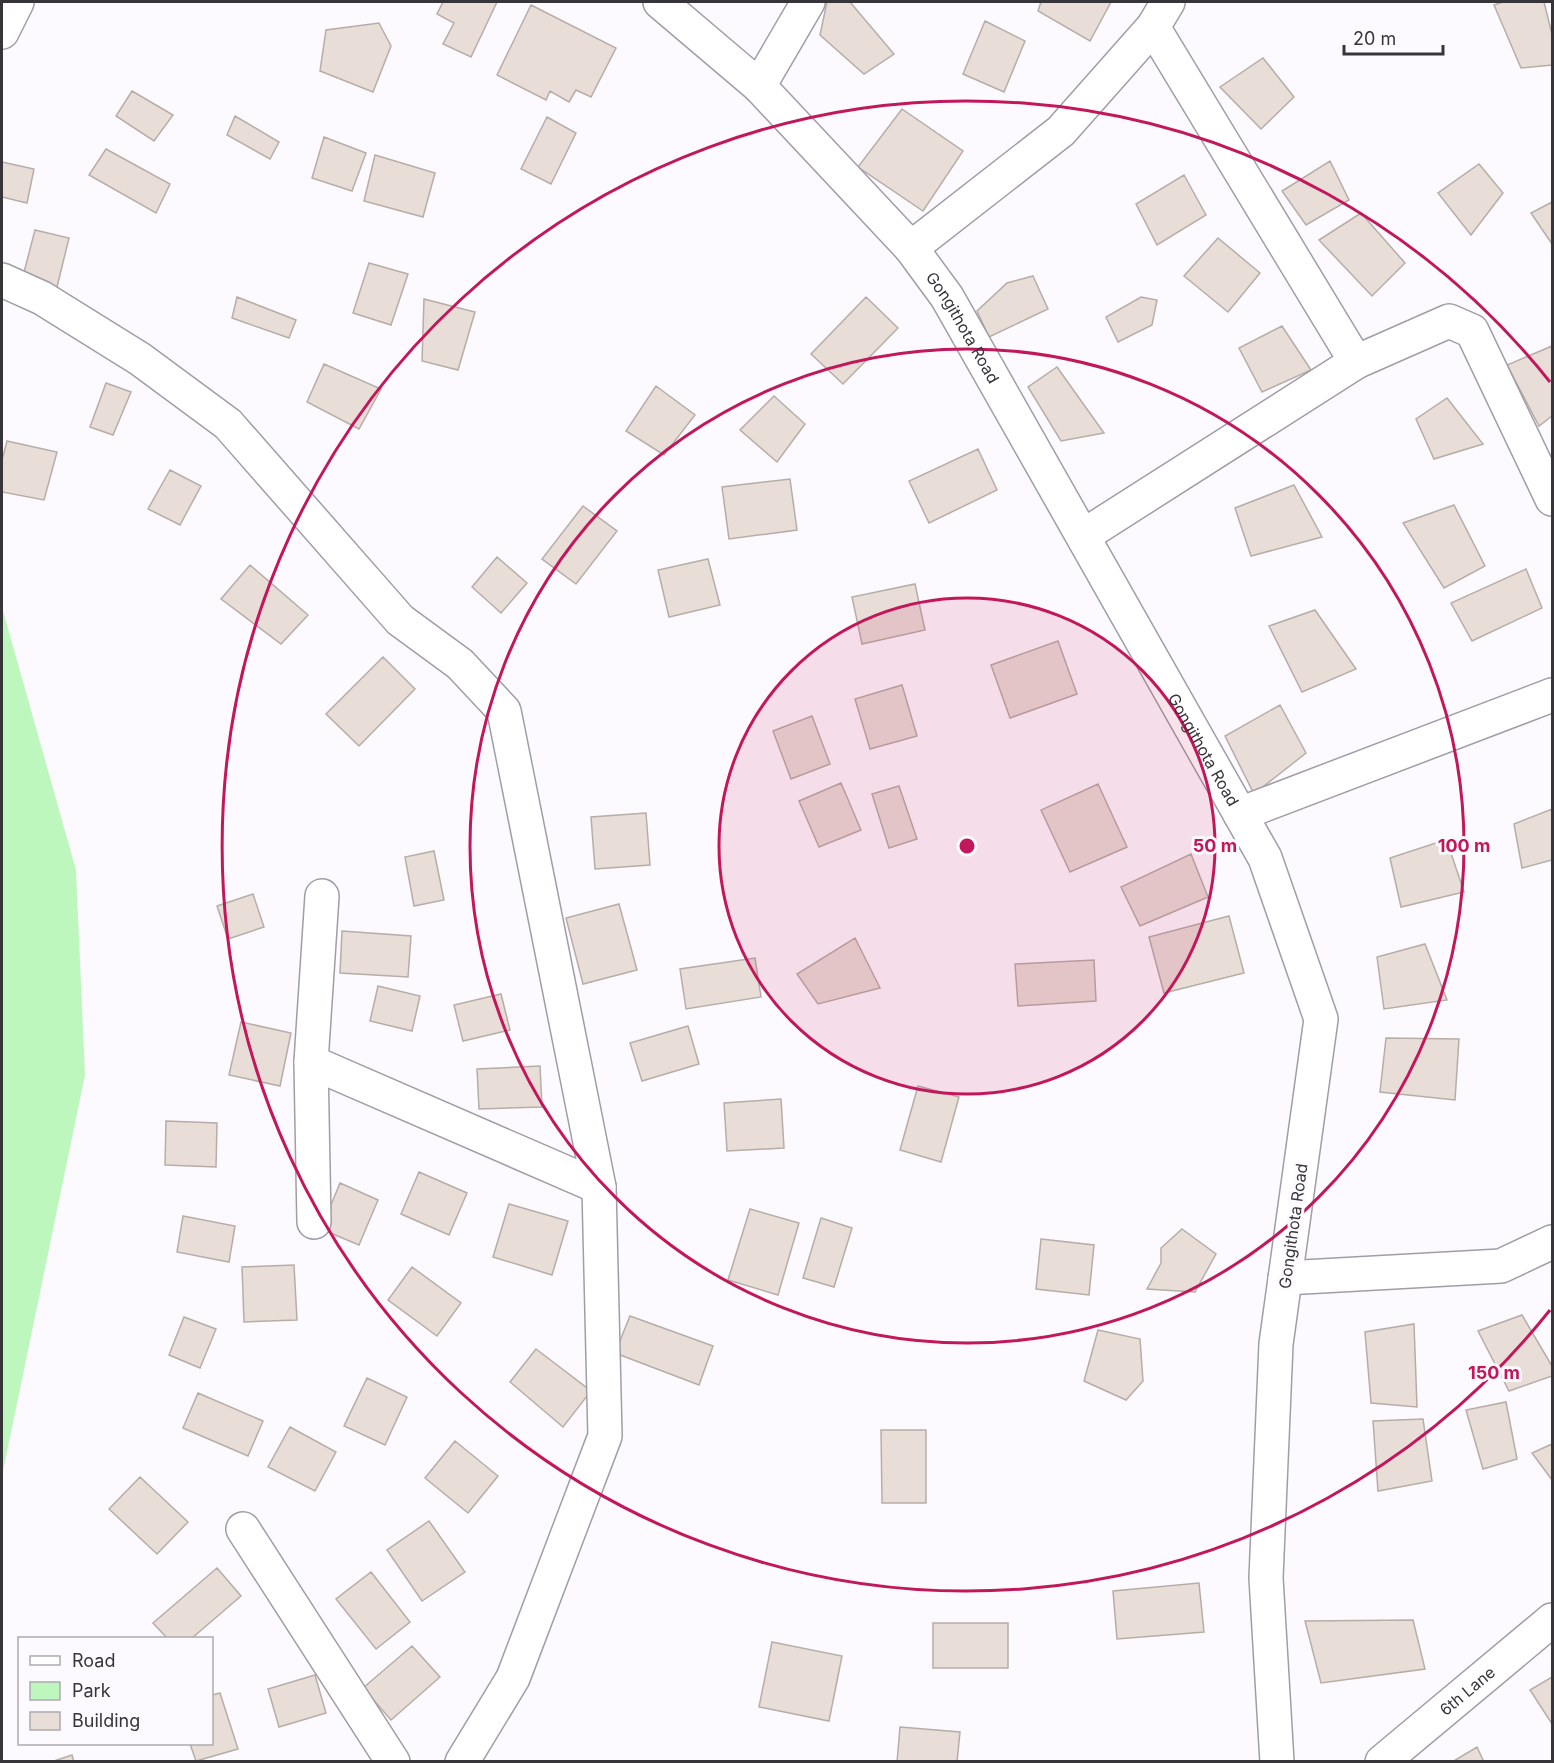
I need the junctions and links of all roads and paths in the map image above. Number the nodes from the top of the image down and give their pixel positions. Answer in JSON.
{"nodes":[{"id":1,"x":17,"y":2,"type":"edge"},
{"id":2,"x":660,"y":2,"type":"edge"},
{"id":3,"x":808,"y":2,"type":"edge"},
{"id":4,"x":1161,"y":14,"type":"edge"},
{"id":5,"x":2,"y":32,"type":"edge"},
{"id":6,"x":759,"y":86,"type":"junction"},
{"id":7,"x":911,"y":248,"type":"junction"},
{"id":8,"x":2,"y":280,"type":"edge"},
{"id":9,"x":1356,"y":362,"type":"junction"},
{"id":10,"x":1552,"y":499,"type":"edge"},
{"id":11,"x":1083,"y":536,"type":"junction"},
{"id":12,"x":1552,"y":695,"type":"edge"},
{"id":13,"x":1240,"y":814,"type":"junction"},
{"id":14,"x":322,"y":896,"type":"dead end"},
{"id":15,"x":311,"y":1062,"type":"junction"},
{"id":16,"x":600,"y":1187,"type":"junction"},
{"id":17,"x":314,"y":1222,"type":"dead end"},
{"id":18,"x":1552,"y":1242,"type":"edge"},
{"id":19,"x":1285,"y":1278,"type":"junction"},
{"id":20,"x":243,"y":1529,"type":"dead end"},
{"id":21,"x":1552,"y":1620,"type":"edge"},
{"id":22,"x":393,"y":1761,"type":"edge"},
{"id":23,"x":462,"y":1761,"type":"edge"},
{"id":24,"x":1277,"y":1761,"type":"edge"},
{"id":25,"x":1382,"y":1761,"type":"edge"}],
"edges":[{"from":1,"to":5,"type":"street"},
{"from":2,"to":6,"type":"street","name":"Gongithota Road"},
{"from":3,"to":6,"type":"street"},
{"from":4,"to":7,"type":"street"},
{"from":4,"to":9,"type":"street"},
{"from":6,"to":7,"type":"street","name":"Gongithota Road"},
{"from":7,"to":11,"type":"street","name":"Gongithota Road"},
{"from":8,"to":16,"type":"street"},
{"from":9,"to":10,"type":"street"},
{"from":9,"to":11,"type":"street"},
{"from":11,"to":13,"type":"street","name":"Gongithota Road"},
{"from":12,"to":13,"type":"street"},
{"from":13,"to":19,"type":"street","name":"Gongithota Road"},
{"from":14,"to":15,"type":"street"},
{"from":15,"to":16,"type":"street"},
{"from":15,"to":17,"type":"street"},
{"from":16,"to":23,"type":"street"},
{"from":18,"to":19,"type":"street"},
{"from":19,"to":24,"type":"street","name":"Gongithota Road"},
{"from":20,"to":22,"type":"street"},
{"from":21,"to":25,"type":"street","name":"6th Lane"}]}
